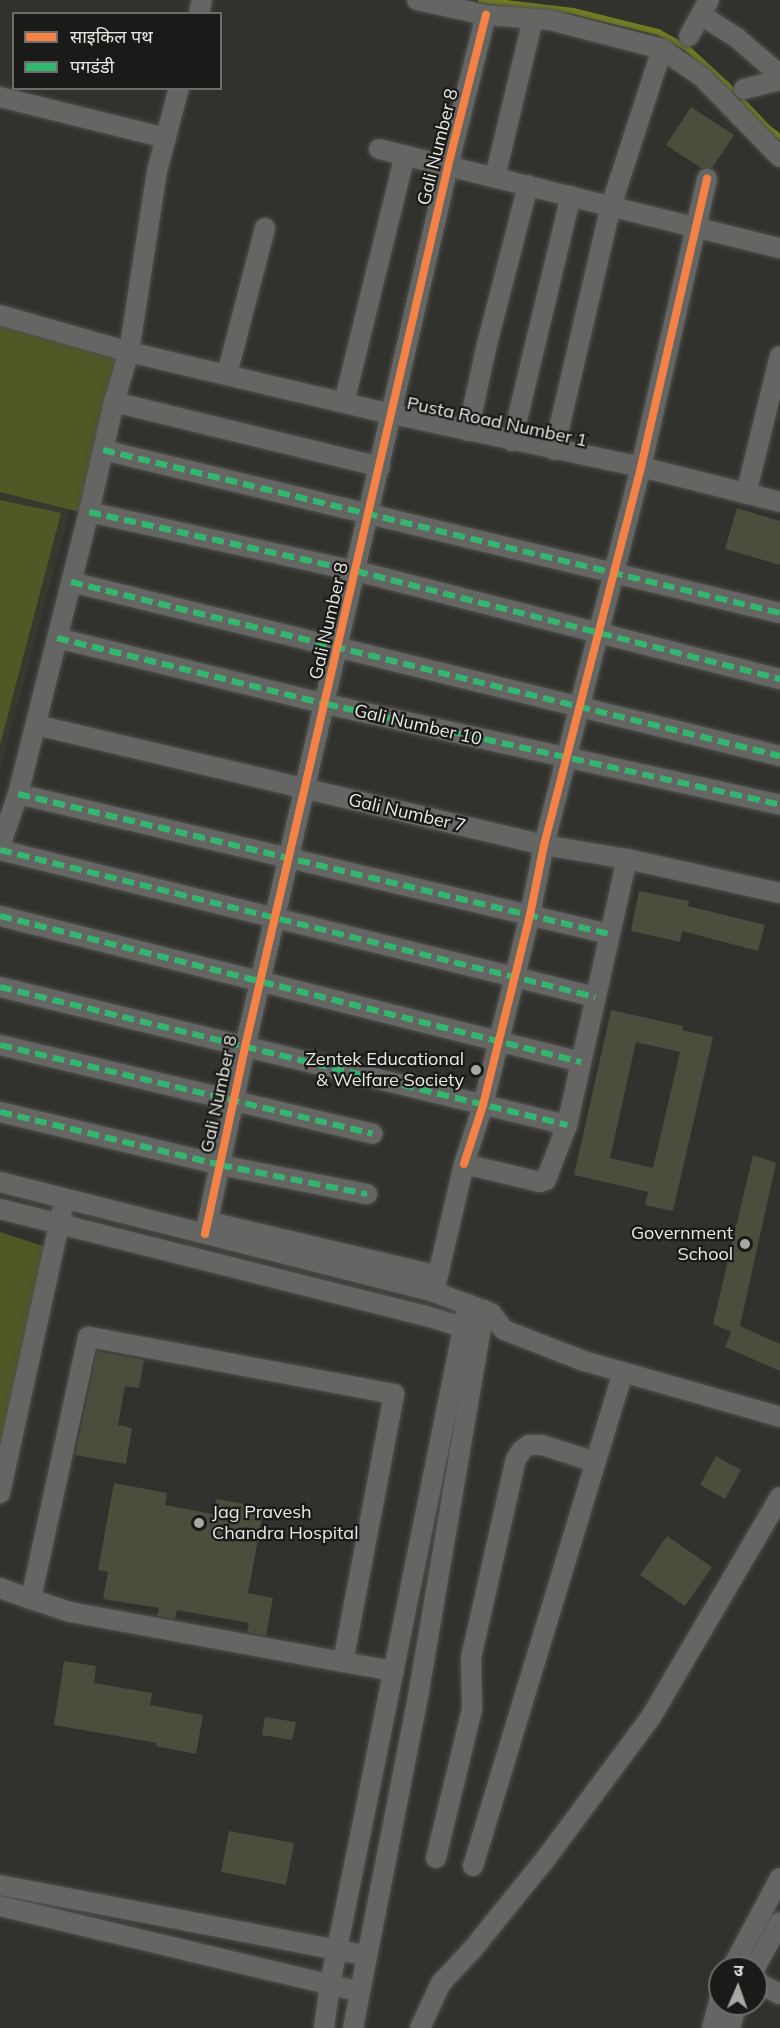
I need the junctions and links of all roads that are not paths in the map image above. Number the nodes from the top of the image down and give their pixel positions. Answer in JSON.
{"nodes":[{"id":1,"x":417,"y":0,"type":"edge"},
{"id":2,"x":705,"y":8,"type":"edge"},
{"id":3,"x":486,"y":15,"type":"junction"},
{"id":4,"x":533,"y":19,"type":"junction"},
{"id":5,"x":689,"y":36,"type":"dead end"},
{"id":6,"x":662,"y":49,"type":"junction"},
{"id":7,"x":780,"y":75,"type":"edge"},
{"id":8,"x":780,"y":80,"type":"edge"},
{"id":9,"x":744,"y":89,"type":"dead end"},
{"id":10,"x":178,"y":90,"type":"edge"},
{"id":11,"x":0,"y":97,"type":"edge"},
{"id":12,"x":166,"y":138,"type":"junction"},
{"id":13,"x":379,"y":149,"type":"dead end"},
{"id":14,"x":405,"y":155,"type":"junction"},
{"id":15,"x":780,"y":157,"type":"edge"},
{"id":16,"x":448,"y":166,"type":"junction"},
{"id":17,"x":495,"y":177,"type":"junction"},
{"id":18,"x":707,"y":178,"type":"dead end"},
{"id":19,"x":528,"y":185,"type":"junction"},
{"id":20,"x":571,"y":196,"type":"junction"},
{"id":21,"x":611,"y":206,"type":"junction"},
{"id":22,"x":696,"y":227,"type":"junction"},
{"id":23,"x":265,"y":228,"type":"dead end"},
{"id":24,"x":780,"y":248,"type":"edge"},
{"id":25,"x":0,"y":315,"type":"edge"},
{"id":26,"x":129,"y":352,"type":"junction"},
{"id":27,"x":780,"y":356,"type":"edge"},
{"id":28,"x":227,"y":374,"type":"junction"},
{"id":29,"x":114,"y":402,"type":"junction"},
{"id":30,"x":344,"y":403,"type":"junction"},
{"id":31,"x":392,"y":414,"type":"junction"},
{"id":32,"x":468,"y":431,"type":"junction"},
{"id":33,"x":512,"y":441,"type":"junction"},
{"id":34,"x":103,"y":450,"type":"junction"},
{"id":35,"x":554,"y":450,"type":"junction"},
{"id":36,"x":380,"y":466,"type":"junction"},
{"id":37,"x":641,"y":467,"type":"junction"},
{"id":38,"x":746,"y":494,"type":"junction"},
{"id":39,"x":780,"y":502,"type":"edge"},
{"id":40,"x":89,"y":512,"type":"junction"},
{"id":41,"x":368,"y":515,"type":"junction"},
{"id":42,"x":356,"y":571,"type":"junction"},
{"id":43,"x":615,"y":572,"type":"junction"},
{"id":44,"x":71,"y":582,"type":"junction"},
{"id":45,"x":780,"y":613,"type":"edge"},
{"id":46,"x":600,"y":632,"type":"junction"},
{"id":47,"x":57,"y":638,"type":"junction"},
{"id":48,"x":338,"y":647,"type":"junction"},
{"id":49,"x":780,"y":679,"type":"edge"},
{"id":50,"x":326,"y":704,"type":"junction"},
{"id":51,"x":580,"y":707,"type":"junction"},
{"id":52,"x":36,"y":725,"type":"junction"},
{"id":53,"x":780,"y":756,"type":"edge"},
{"id":54,"x":567,"y":758,"type":"junction"},
{"id":55,"x":306,"y":789,"type":"junction"},
{"id":56,"x":18,"y":794,"type":"junction"},
{"id":57,"x":780,"y":805,"type":"edge"},
{"id":58,"x":544,"y":845,"type":"junction"},
{"id":59,"x":0,"y":848,"type":"edge"},
{"id":60,"x":290,"y":858,"type":"junction"},
{"id":61,"x":627,"y":859,"type":"junction"},
{"id":62,"x":780,"y":893,"type":"edge"},
{"id":63,"x":530,"y":915,"type":"junction"},
{"id":64,"x":0,"y":916,"type":"edge"},
{"id":65,"x":275,"y":919,"type":"junction"},
{"id":66,"x":609,"y":934,"type":"junction"},
{"id":67,"x":514,"y":978,"type":"junction"},
{"id":68,"x":260,"y":981,"type":"junction"},
{"id":69,"x":0,"y":987,"type":"edge"},
{"id":70,"x":595,"y":998,"type":"junction"},
{"id":71,"x":497,"y":1041,"type":"junction"},
{"id":72,"x":0,"y":1045,"type":"edge"},
{"id":73,"x":245,"y":1047,"type":"junction"},
{"id":74,"x":581,"y":1062,"type":"junction"},
{"id":75,"x":234,"y":1101,"type":"junction"},
{"id":76,"x":483,"y":1105,"type":"junction"},
{"id":77,"x":0,"y":1112,"type":"edge"},
{"id":78,"x":567,"y":1125,"type":"junction"},
{"id":79,"x":374,"y":1134,"type":"dead end"},
{"id":80,"x":464,"y":1164,"type":"junction"},
{"id":81,"x":220,"y":1165,"type":"junction"},
{"id":82,"x":0,"y":1172,"type":"edge"},
{"id":83,"x":0,"y":1182,"type":"edge"},
{"id":84,"x":367,"y":1194,"type":"dead end"},
{"id":85,"x":66,"y":1198,"type":"junction"},
{"id":86,"x":0,"y":1209,"type":"edge"},
{"id":87,"x":58,"y":1223,"type":"junction"},
{"id":88,"x":206,"y":1228,"type":"junction"},
{"id":89,"x":436,"y":1284,"type":"junction"},
{"id":90,"x":476,"y":1307,"type":"junction"},
{"id":91,"x":472,"y":1330,"type":"junction"},
{"id":92,"x":504,"y":1330,"type":"junction"},
{"id":93,"x":623,"y":1372,"type":"junction"},
{"id":94,"x":780,"y":1417,"type":"edge"},
{"id":95,"x":595,"y":1462,"type":"junction"},
{"id":96,"x":0,"y":1493,"type":"edge"},
{"id":97,"x":780,"y":1497,"type":"edge"},
{"id":98,"x":0,"y":1588,"type":"edge"},
{"id":99,"x":31,"y":1599,"type":"junction"},
{"id":100,"x":343,"y":1662,"type":"junction"},
{"id":101,"x":394,"y":1671,"type":"junction"},
{"id":102,"x":436,"y":1858,"type":"dead end"},
{"id":103,"x":473,"y":1866,"type":"dead end"},
{"id":104,"x":780,"y":1878,"type":"edge"},
{"id":105,"x":0,"y":1885,"type":"edge"},
{"id":106,"x":0,"y":1906,"type":"edge"},
{"id":107,"x":780,"y":1922,"type":"edge"},
{"id":108,"x":337,"y":1952,"type":"junction"},
{"id":109,"x":367,"y":1956,"type":"junction"},
{"id":110,"x":738,"y":1956,"type":"edge"},
{"id":111,"x":762,"y":1956,"type":"edge"},
{"id":112,"x":330,"y":1984,"type":"junction"},
{"id":113,"x":360,"y":1992,"type":"junction"},
{"id":114,"x":324,"y":2028,"type":"edge"},
{"id":115,"x":353,"y":2028,"type":"edge"},
{"id":116,"x":420,"y":2028,"type":"edge"}],
"edges":[{"from":1,"to":3,"type":"street"},
{"from":2,"to":5,"type":"street"},
{"from":2,"to":7,"type":"street"},
{"from":3,"to":4,"type":"street"},
{"from":3,"to":16,"type":"street","name":"Gali Number 8"},
{"from":4,"to":6,"type":"street"},
{"from":4,"to":17,"type":"street"},
{"from":6,"to":15,"type":"street"},
{"from":6,"to":21,"type":"street"},
{"from":8,"to":9,"type":"street"},
{"from":10,"to":12,"type":"street"},
{"from":11,"to":12,"type":"street"},
{"from":12,"to":26,"type":"street"},
{"from":13,"to":14,"type":"street"},
{"from":14,"to":16,"type":"street"},
{"from":14,"to":30,"type":"street"},
{"from":16,"to":17,"type":"street"},
{"from":16,"to":31,"type":"street","name":"Gali Number 8"},
{"from":17,"to":19,"type":"street"},
{"from":18,"to":22,"type":"street"},
{"from":19,"to":20,"type":"street"},
{"from":19,"to":32,"type":"street"},
{"from":20,"to":21,"type":"street"},
{"from":20,"to":33,"type":"street"},
{"from":21,"to":22,"type":"street"},
{"from":21,"to":35,"type":"street"},
{"from":22,"to":24,"type":"street"},
{"from":22,"to":37,"type":"street"},
{"from":23,"to":28,"type":"street"},
{"from":25,"to":26,"type":"street","name":"Pusta Road Number 1"},
{"from":26,"to":28,"type":"street","name":"Pusta Road Number 1"},
{"from":26,"to":29,"type":"street"},
{"from":27,"to":38,"type":"street"},
{"from":28,"to":30,"type":"street","name":"Pusta Road Number 1"},
{"from":29,"to":34,"type":"street"},
{"from":29,"to":36,"type":"street"},
{"from":30,"to":31,"type":"street","name":"Pusta Road Number 1"},
{"from":31,"to":32,"type":"street","name":"Pusta Road Number 1"},
{"from":31,"to":36,"type":"street","name":"Gali Number 8"},
{"from":32,"to":33,"type":"street","name":"Pusta Road Number 1"},
{"from":33,"to":35,"type":"street","name":"Pusta Road Number 1"},
{"from":34,"to":40,"type":"street"},
{"from":34,"to":41,"type":"street"},
{"from":35,"to":37,"type":"street","name":"Pusta Road Number 1"},
{"from":36,"to":41,"type":"street","name":"Gali Number 8"},
{"from":37,"to":38,"type":"street","name":"Pusta Road Number 1"},
{"from":37,"to":43,"type":"street"},
{"from":38,"to":39,"type":"street","name":"Pusta Road Number 1"},
{"from":40,"to":42,"type":"street"},
{"from":40,"to":44,"type":"street"},
{"from":41,"to":42,"type":"street","name":"Gali Number 8"},
{"from":41,"to":43,"type":"street"},
{"from":42,"to":46,"type":"street"},
{"from":42,"to":48,"type":"street","name":"Gali Number 8"},
{"from":43,"to":45,"type":"street"},
{"from":43,"to":46,"type":"street"},
{"from":44,"to":47,"type":"street"},
{"from":44,"to":48,"type":"street"},
{"from":46,"to":49,"type":"street"},
{"from":46,"to":51,"type":"street"},
{"from":47,"to":50,"type":"street","name":"Gali Number 10"},
{"from":47,"to":52,"type":"street"},
{"from":48,"to":50,"type":"street","name":"Gali Number 8"},
{"from":48,"to":51,"type":"street"},
{"from":50,"to":54,"type":"street","name":"Gali Number 10"},
{"from":50,"to":55,"type":"street","name":"Gali Number 8"},
{"from":51,"to":53,"type":"street"},
{"from":51,"to":54,"type":"street"},
{"from":52,"to":55,"type":"street","name":"Gali Number 7"},
{"from":52,"to":56,"type":"street"},
{"from":54,"to":57,"type":"street","name":"Gali Number 10"},
{"from":54,"to":58,"type":"street"},
{"from":55,"to":58,"type":"street","name":"Gali Number 7"},
{"from":55,"to":60,"type":"street","name":"Gali Number 8"},
{"from":56,"to":59,"type":"street"},
{"from":56,"to":60,"type":"street"},
{"from":58,"to":61,"type":"street","name":"Gali Number 7"},
{"from":58,"to":63,"type":"street"},
{"from":59,"to":65,"type":"street"},
{"from":60,"to":63,"type":"street"},
{"from":60,"to":65,"type":"street","name":"Gali Number 8"},
{"from":61,"to":62,"type":"street","name":"Gali Number 7"},
{"from":61,"to":66,"type":"street"},
{"from":63,"to":66,"type":"street"},
{"from":63,"to":67,"type":"street"},
{"from":64,"to":68,"type":"street"},
{"from":65,"to":67,"type":"street"},
{"from":65,"to":68,"type":"street","name":"Gali Number 8"},
{"from":66,"to":70,"type":"street"},
{"from":67,"to":70,"type":"street"},
{"from":67,"to":71,"type":"street"},
{"from":68,"to":71,"type":"street"},
{"from":68,"to":73,"type":"street","name":"Gali Number 8"},
{"from":69,"to":73,"type":"street"},
{"from":70,"to":74,"type":"street"},
{"from":71,"to":74,"type":"street"},
{"from":71,"to":76,"type":"street"},
{"from":72,"to":75,"type":"street"},
{"from":73,"to":75,"type":"street","name":"Gali Number 8"},
{"from":73,"to":76,"type":"street"},
{"from":74,"to":78,"type":"street"},
{"from":75,"to":79,"type":"street"},
{"from":75,"to":81,"type":"street","name":"Gali Number 8"},
{"from":76,"to":78,"type":"street"},
{"from":76,"to":80,"type":"street"},
{"from":77,"to":81,"type":"street"},
{"from":78,"to":80,"type":"street"},
{"from":80,"to":89,"type":"street"},
{"from":81,"to":84,"type":"street"},
{"from":81,"to":88,"type":"street","name":"Gali Number 8"},
{"from":82,"to":88,"type":"street"},
{"from":83,"to":85,"type":"street"},
{"from":85,"to":87,"type":"street"},
{"from":85,"to":88,"type":"street"},
{"from":86,"to":87,"type":"street"},
{"from":87,"to":91,"type":"street"},
{"from":87,"to":96,"type":"street"},
{"from":88,"to":89,"type":"street"},
{"from":89,"to":90,"type":"street"},
{"from":90,"to":91,"type":"street"},
{"from":90,"to":92,"type":"street"},
{"from":91,"to":92,"type":"street"},
{"from":91,"to":101,"type":"street"},
{"from":91,"to":109,"type":"street"},
{"from":92,"to":93,"type":"street"},
{"from":93,"to":94,"type":"street"},
{"from":93,"to":95,"type":"street"},
{"from":95,"to":102,"type":"street"},
{"from":95,"to":103,"type":"street"},
{"from":97,"to":116,"type":"street"},
{"from":98,"to":99,"type":"street"},
{"from":99,"to":100,"type":"street"},
{"from":99,"to":100,"type":"street"},
{"from":100,"to":101,"type":"street"},
{"from":101,"to":108,"type":"street"},
{"from":104,"to":110,"type":"street"},
{"from":105,"to":108,"type":"street"},
{"from":106,"to":112,"type":"street"},
{"from":107,"to":111,"type":"street"},
{"from":108,"to":109,"type":"street"},
{"from":108,"to":112,"type":"street"},
{"from":109,"to":113,"type":"street"},
{"from":112,"to":113,"type":"street"},
{"from":112,"to":114,"type":"street"},
{"from":113,"to":115,"type":"street"}]}
